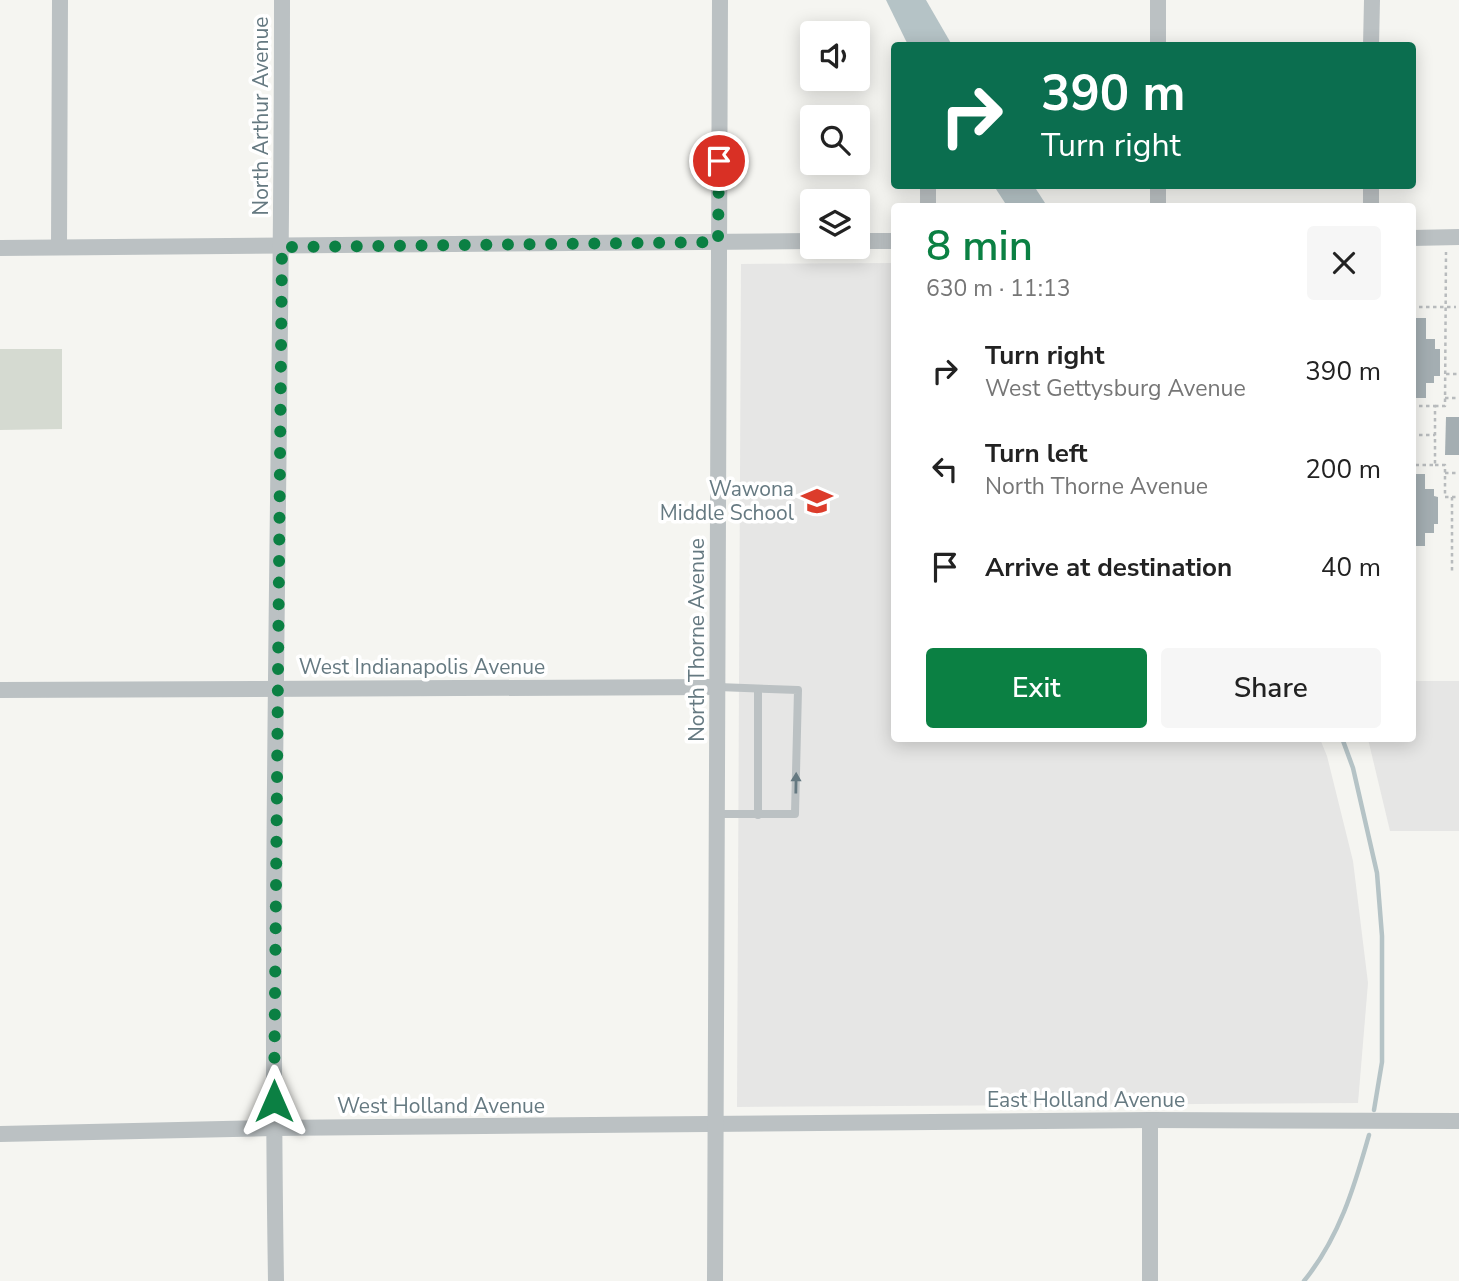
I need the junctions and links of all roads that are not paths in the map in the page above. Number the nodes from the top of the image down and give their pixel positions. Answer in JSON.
{"nodes":[{"id":1,"x":60,"y":0,"type":"edge"},
{"id":2,"x":282,"y":0,"type":"edge"},
{"id":3,"x":720,"y":0,"type":"edge"},
{"id":4,"x":1158,"y":0,"type":"edge"},
{"id":5,"x":1371,"y":0,"type":"edge"},
{"id":6,"x":1158,"y":42,"type":"edge"},
{"id":7,"x":1371,"y":42,"type":"edge"},
{"id":8,"x":1453,"y":237,"type":"edge"},
{"id":9,"x":1416,"y":238,"type":"edge"},
{"id":10,"x":800,"y":241,"type":"edge"},
{"id":11,"x":870,"y":241,"type":"edge"},
{"id":12,"x":891,"y":241,"type":"edge"},
{"id":13,"x":718,"y":242,"type":"junction"},
{"id":14,"x":59,"y":247,"type":"junction"},
{"id":15,"x":282,"y":247,"type":"junction"},
{"id":16,"x":0,"y":248,"type":"edge"},
{"id":17,"x":718,"y":687,"type":"junction"},
{"id":18,"x":276,"y":689,"type":"junction"},
{"id":19,"x":758,"y":689,"type":"junction"},
{"id":20,"x":0,"y":690,"type":"edge"},
{"id":21,"x":717,"y":814,"type":"junction"},
{"id":22,"x":758,"y":815,"type":"junction"},
{"id":23,"x":1150,"y":1120,"type":"junction"},
{"id":24,"x":1459,"y":1121,"type":"edge"},
{"id":25,"x":714,"y":1125,"type":"junction"},
{"id":26,"x":273,"y":1128,"type":"junction"},
{"id":27,"x":0,"y":1133,"type":"edge"},
{"id":28,"x":276,"y":1281,"type":"edge"},
{"id":29,"x":715,"y":1281,"type":"edge"},
{"id":30,"x":1150,"y":1281,"type":"edge"}],
"edges":[{"from":1,"to":14,"type":"street"},
{"from":2,"to":15,"type":"street","name":"North Arthur Avenue"},
{"from":3,"to":13,"type":"street","name":"North Thorne Avenue"},
{"from":4,"to":6,"type":"street"},
{"from":5,"to":7,"type":"street"},
{"from":8,"to":9,"type":"street"},
{"from":10,"to":13,"type":"street"},
{"from":11,"to":12,"type":"street"},
{"from":13,"to":15,"type":"street"},
{"from":13,"to":17,"type":"street","name":"North Thorne Avenue"},
{"from":14,"to":15,"type":"street"},
{"from":14,"to":16,"type":"street"},
{"from":15,"to":18,"type":"street","name":"North Arthur Avenue"},
{"from":17,"to":18,"type":"street","name":"West Indianapolis Avenue"},
{"from":17,"to":19,"type":"lane"},
{"from":17,"to":21,"type":"street","name":"North Thorne Avenue"},
{"from":18,"to":20,"type":"street","name":"West Indianapolis Avenue"},
{"from":18,"to":26,"type":"street","name":"North Arthur Avenue"},
{"from":19,"to":22,"type":"lane"},
{"from":22,"to":19,"type":"lane","one_way":true},
{"from":21,"to":22,"type":"lane"},
{"from":21,"to":25,"type":"street","name":"North Thorne Avenue"},
{"from":23,"to":24,"type":"street","name":"East Holland Avenue"},
{"from":23,"to":25,"type":"street","name":"East Holland Avenue"},
{"from":23,"to":30,"type":"street"},
{"from":25,"to":26,"type":"street","name":"West Holland Avenue"},
{"from":25,"to":29,"type":"street","name":"North Thorne Avenue"},
{"from":26,"to":27,"type":"street","name":"West Holland Avenue"},
{"from":26,"to":28,"type":"street","name":"North Arthur Avenue"}]}
